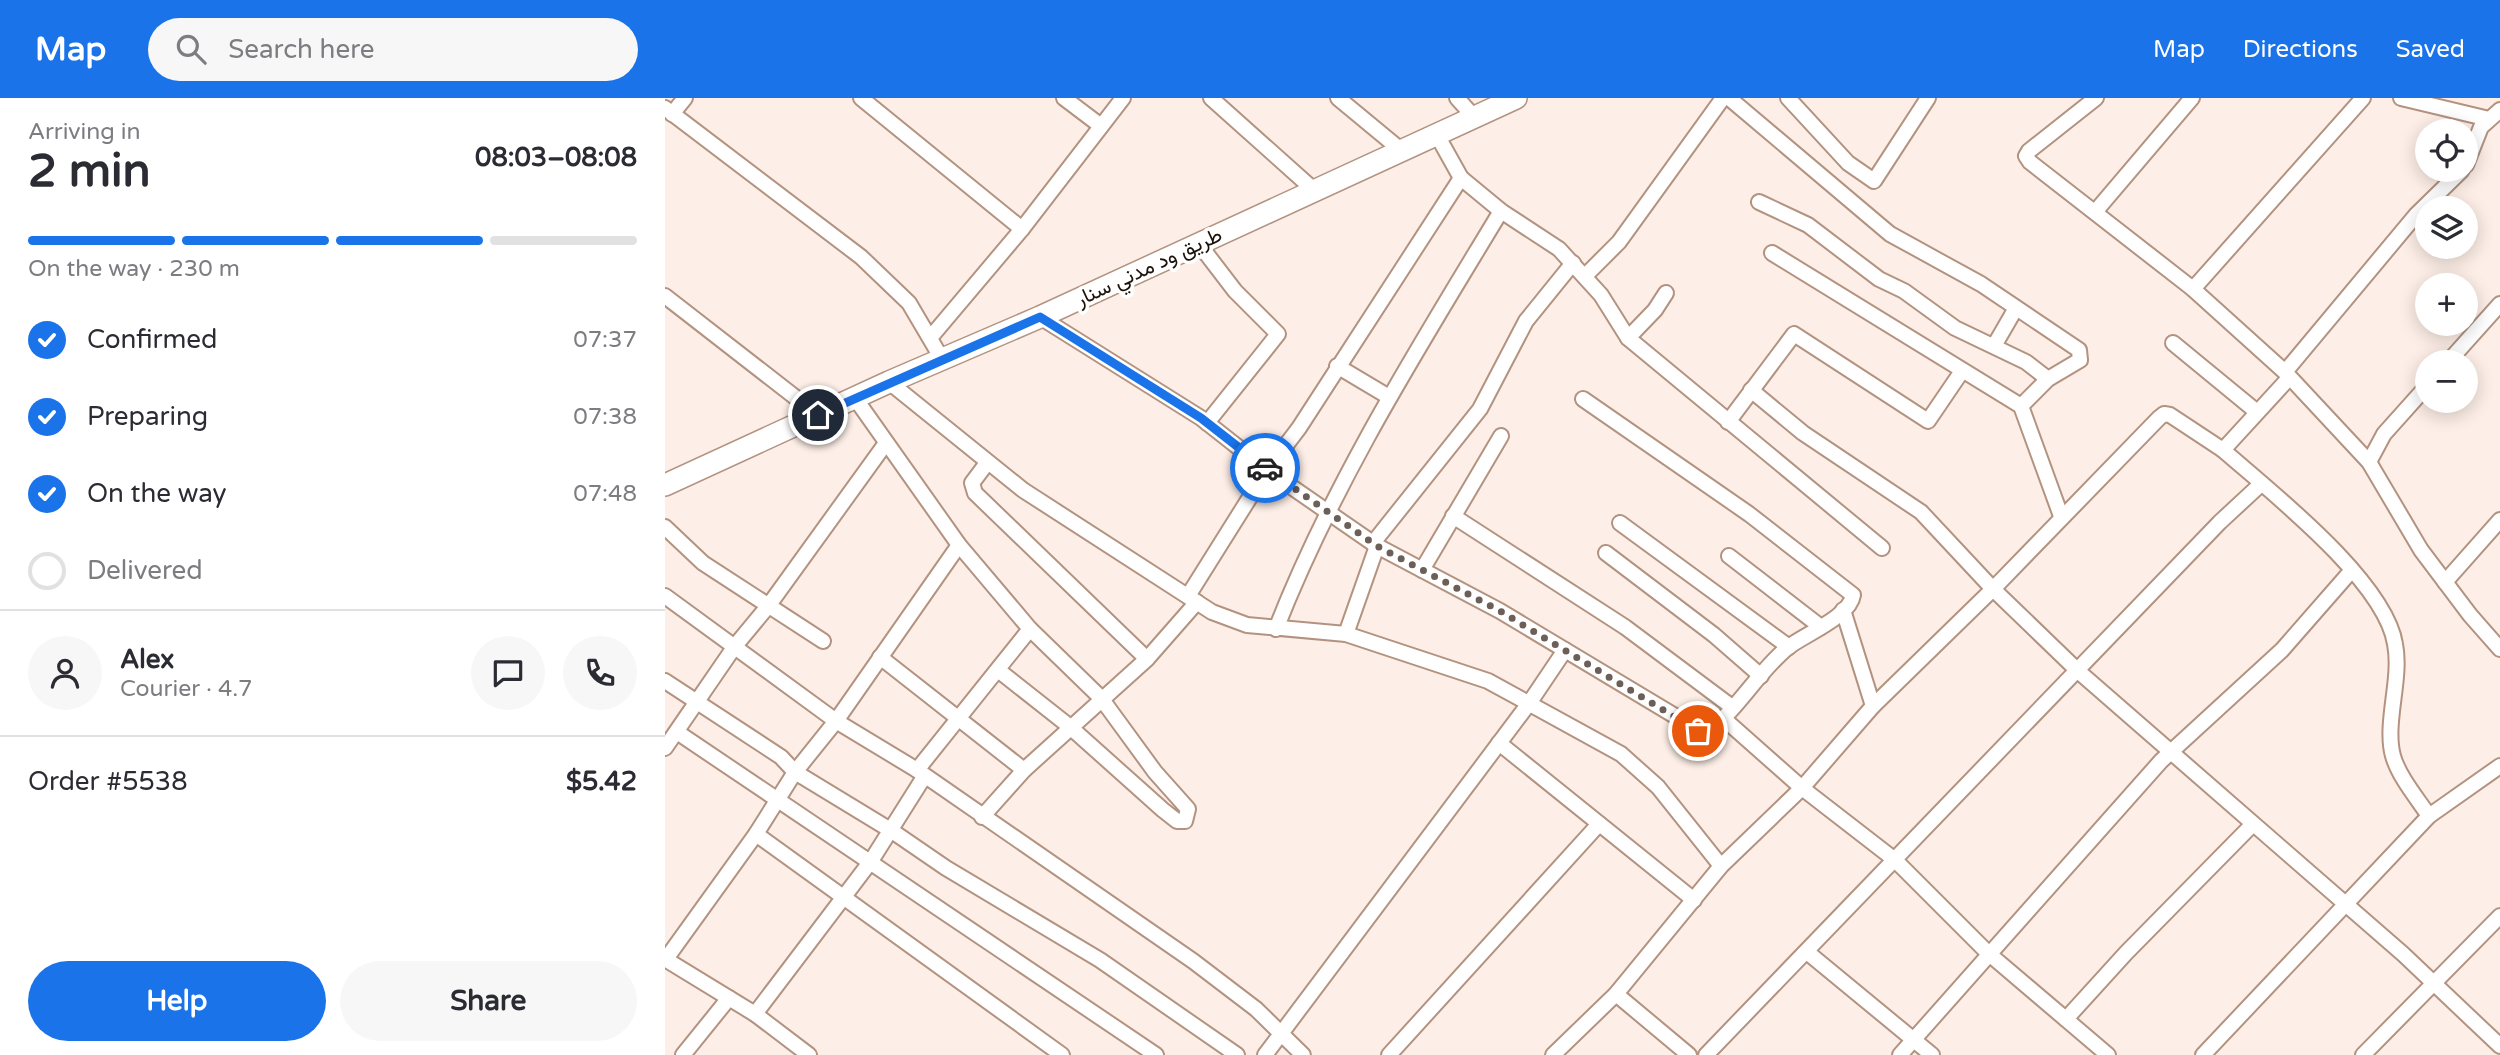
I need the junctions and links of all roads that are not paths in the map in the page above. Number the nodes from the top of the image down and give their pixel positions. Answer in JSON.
{"nodes":[{"id":1,"x":685,"y":98,"type":"edge"},
{"id":2,"x":861,"y":98,"type":"edge"},
{"id":3,"x":1064,"y":98,"type":"edge"},
{"id":4,"x":1123,"y":98,"type":"edge"},
{"id":5,"x":1211,"y":98,"type":"edge"},
{"id":6,"x":1338,"y":98,"type":"edge"},
{"id":7,"x":1458,"y":98,"type":"edge"},
{"id":8,"x":1516,"y":98,"type":"edge"},
{"id":9,"x":1723,"y":98,"type":"edge"},
{"id":10,"x":1729,"y":98,"type":"edge"},
{"id":11,"x":1788,"y":98,"type":"edge"},
{"id":12,"x":1927,"y":98,"type":"edge"},
{"id":13,"x":2096,"y":98,"type":"edge"},
{"id":14,"x":2192,"y":98,"type":"edge"},
{"id":15,"x":2363,"y":98,"type":"edge"},
{"id":16,"x":2401,"y":98,"type":"edge"},
{"id":17,"x":669,"y":111,"type":"edge"},
{"id":18,"x":2495,"y":114,"type":"edge"},
{"id":19,"x":1475,"y":118,"type":"junction"},
{"id":20,"x":1101,"y":126,"type":"junction"},
{"id":21,"x":2478,"y":134,"type":"edge"},
{"id":22,"x":1437,"y":135,"type":"junction"},
{"id":23,"x":1402,"y":151,"type":"junction"},
{"id":24,"x":1461,"y":178,"type":"junction"},
{"id":25,"x":2450,"y":182,"type":"edge"},
{"id":26,"x":1315,"y":191,"type":"junction"},
{"id":27,"x":1759,"y":202,"type":"dead end"},
{"id":28,"x":1501,"y":211,"type":"junction"},
{"id":29,"x":2095,"y":212,"type":"junction"},
{"id":30,"x":1022,"y":229,"type":"junction"},
{"id":31,"x":1199,"y":244,"type":"junction"},
{"id":32,"x":1772,"y":253,"type":"dead end"},
{"id":33,"x":1573,"y":263,"type":"junction"},
{"id":34,"x":1585,"y":276,"type":"junction"},
{"id":35,"x":2193,"y":289,"type":"junction"},
{"id":36,"x":1667,"y":293,"type":"dead end"},
{"id":37,"x":665,"y":296,"type":"edge"},
{"id":38,"x":2500,"y":304,"type":"edge"},
{"id":39,"x":2016,"y":308,"type":"junction"},
{"id":40,"x":1040,"y":317,"type":"junction"},
{"id":41,"x":930,"y":338,"type":"junction"},
{"id":42,"x":1628,"y":338,"type":"junction"},
{"id":43,"x":2173,"y":342,"type":"dead end"},
{"id":44,"x":1994,"y":346,"type":"junction"},
{"id":45,"x":2459,"y":350,"type":"edge"},
{"id":46,"x":942,"y":359,"type":"junction"},
{"id":47,"x":1337,"y":366,"type":"junction"},
{"id":48,"x":1962,"y":371,"type":"junction"},
{"id":49,"x":2287,"y":375,"type":"junction"},
{"id":50,"x":2048,"y":379,"type":"junction"},
{"id":51,"x":889,"y":382,"type":"junction"},
{"id":52,"x":1751,"y":390,"type":"junction"},
{"id":53,"x":1389,"y":397,"type":"junction"},
{"id":54,"x":855,"y":398,"type":"junction"},
{"id":55,"x":1583,"y":399,"type":"dead end"},
{"id":56,"x":2415,"y":399,"type":"edge"},
{"id":57,"x":2021,"y":406,"type":"junction"},
{"id":58,"x":2257,"y":412,"type":"junction"},
{"id":59,"x":818,"y":415,"type":"junction"},
{"id":60,"x":1728,"y":422,"type":"junction"},
{"id":61,"x":1207,"y":423,"type":"junction"},
{"id":62,"x":1501,"y":436,"type":"dead end"},
{"id":63,"x":886,"y":443,"type":"junction"},
{"id":64,"x":2223,"y":450,"type":"junction"},
{"id":65,"x":2369,"y":462,"type":"junction"},
{"id":66,"x":987,"y":463,"type":"junction"},
{"id":67,"x":1267,"y":470,"type":"junction"},
{"id":68,"x":669,"y":477,"type":"edge"},
{"id":69,"x":2261,"y":484,"type":"junction"},
{"id":70,"x":1326,"y":512,"type":"junction"},
{"id":71,"x":1453,"y":516,"type":"junction"},
{"id":72,"x":2061,"y":516,"type":"junction"},
{"id":73,"x":2500,"y":520,"type":"edge"},
{"id":74,"x":1620,"y":523,"type":"dead end"},
{"id":75,"x":665,"y":527,"type":"edge"},
{"id":76,"x":1375,"y":544,"type":"junction"},
{"id":77,"x":959,"y":545,"type":"junction"},
{"id":78,"x":1882,"y":548,"type":"dead end"},
{"id":79,"x":1606,"y":553,"type":"dead end"},
{"id":80,"x":1729,"y":556,"type":"dead end"},
{"id":81,"x":1422,"y":570,"type":"junction"},
{"id":82,"x":2353,"y":570,"type":"junction"},
{"id":83,"x":2445,"y":582,"type":"junction"},
{"id":84,"x":1993,"y":589,"type":"junction"},
{"id":85,"x":665,"y":596,"type":"edge"},
{"id":86,"x":1192,"y":599,"type":"junction"},
{"id":87,"x":769,"y":605,"type":"junction"},
{"id":88,"x":1843,"y":610,"type":"junction"},
{"id":89,"x":1821,"y":627,"type":"junction"},
{"id":90,"x":1030,"y":629,"type":"junction"},
{"id":91,"x":1276,"y":629,"type":"junction"},
{"id":92,"x":1346,"y":634,"type":"junction"},
{"id":93,"x":823,"y":641,"type":"dead end"},
{"id":94,"x":735,"y":646,"type":"junction"},
{"id":95,"x":1789,"y":647,"type":"junction"},
{"id":96,"x":2500,"y":649,"type":"edge"},
{"id":97,"x":1565,"y":650,"type":"junction"},
{"id":98,"x":880,"y":657,"type":"junction"},
{"id":99,"x":1147,"y":659,"type":"junction"},
{"id":100,"x":998,"y":670,"type":"junction"},
{"id":101,"x":2078,"y":671,"type":"junction"},
{"id":102,"x":1761,"y":676,"type":"junction"},
{"id":103,"x":665,"y":681,"type":"edge"},
{"id":104,"x":1101,"y":698,"type":"junction"},
{"id":105,"x":695,"y":701,"type":"junction"},
{"id":106,"x":1530,"y":702,"type":"junction"},
{"id":107,"x":1873,"y":706,"type":"junction"},
{"id":108,"x":1728,"y":713,"type":"junction"},
{"id":109,"x":959,"y":718,"type":"junction"},
{"id":110,"x":836,"y":721,"type":"junction"},
{"id":111,"x":1069,"y":726,"type":"junction"},
{"id":112,"x":677,"y":732,"type":"junction"},
{"id":113,"x":1499,"y":743,"type":"junction"},
{"id":114,"x":665,"y":748,"type":"edge"},
{"id":115,"x":2169,"y":753,"type":"junction"},
{"id":116,"x":2500,"y":766,"type":"edge"},
{"id":117,"x":1024,"y":770,"type":"junction"},
{"id":118,"x":795,"y":772,"type":"junction"},
{"id":119,"x":920,"y":774,"type":"junction"},
{"id":120,"x":1801,"y":788,"type":"junction"},
{"id":121,"x":779,"y":798,"type":"junction"},
{"id":122,"x":2428,"y":816,"type":"junction"},
{"id":123,"x":982,"y":817,"type":"junction"},
{"id":124,"x":1599,"y":824,"type":"junction"},
{"id":125,"x":2252,"y":825,"type":"junction"},
{"id":126,"x":893,"y":831,"type":"junction"},
{"id":127,"x":756,"y":834,"type":"junction"},
{"id":128,"x":1895,"y":860,"type":"junction"},
{"id":129,"x":871,"y":861,"type":"junction"},
{"id":130,"x":1721,"y":866,"type":"junction"},
{"id":131,"x":844,"y":896,"type":"junction"},
{"id":132,"x":1694,"y":900,"type":"junction"},
{"id":133,"x":2346,"y":904,"type":"junction"},
{"id":134,"x":2500,"y":916,"type":"edge"},
{"id":135,"x":1807,"y":952,"type":"junction"},
{"id":136,"x":1988,"y":953,"type":"junction"},
{"id":137,"x":665,"y":959,"type":"edge"},
{"id":138,"x":2433,"y":982,"type":"junction"},
{"id":139,"x":1616,"y":994,"type":"junction"},
{"id":140,"x":729,"y":998,"type":"junction"},
{"id":141,"x":755,"y":1014,"type":"junction"},
{"id":142,"x":2066,"y":1019,"type":"junction"},
{"id":143,"x":1283,"y":1032,"type":"junction"},
{"id":144,"x":1914,"y":1039,"type":"junction"},
{"id":145,"x":2500,"y":1046,"type":"edge"},
{"id":146,"x":1713,"y":1053,"type":"edge"},
{"id":147,"x":683,"y":1055,"type":"edge"},
{"id":148,"x":809,"y":1055,"type":"edge"},
{"id":149,"x":1062,"y":1055,"type":"edge"},
{"id":150,"x":1156,"y":1055,"type":"edge"},
{"id":151,"x":1237,"y":1055,"type":"edge"},
{"id":152,"x":1265,"y":1055,"type":"edge"},
{"id":153,"x":1303,"y":1055,"type":"edge"},
{"id":154,"x":1389,"y":1055,"type":"edge"},
{"id":155,"x":1553,"y":1055,"type":"edge"},
{"id":156,"x":1689,"y":1055,"type":"edge"},
{"id":157,"x":1900,"y":1055,"type":"edge"},
{"id":158,"x":1932,"y":1055,"type":"edge"},
{"id":159,"x":2108,"y":1055,"type":"edge"},
{"id":160,"x":2203,"y":1055,"type":"edge"},
{"id":161,"x":2363,"y":1055,"type":"edge"}],
"edges":[{"from":1,"to":17,"type":"street"},
{"from":2,"to":30,"type":"street"},
{"from":3,"to":20,"type":"street"},
{"from":4,"to":20,"type":"street"},
{"from":5,"to":26,"type":"street"},
{"from":6,"to":23,"type":"street"},
{"from":7,"to":19,"type":"street"},
{"from":8,"to":19,"type":"highway","name":"طريق ود مدني سنار"},
{"from":9,"to":34,"type":"street"},
{"from":10,"to":39,"type":"street"},
{"from":11,"to":12,"type":"street"},
{"from":13,"to":29,"type":"street"},
{"from":14,"to":29,"type":"street"},
{"from":15,"to":35,"type":"street"},
{"from":16,"to":18,"type":"street"},
{"from":17,"to":41,"type":"street"},
{"from":18,"to":21,"type":"street"},
{"from":19,"to":22,"type":"highway","name":"طريق ود مدني سنار"},
{"from":20,"to":30,"type":"street"},
{"from":22,"to":23,"type":"highway","name":"طريق ود مدني سنار"},
{"from":22,"to":24,"type":"street"},
{"from":23,"to":26,"type":"highway","name":"طريق ود مدني سنار"},
{"from":24,"to":28,"type":"street"},
{"from":24,"to":47,"type":"street"},
{"from":25,"to":49,"type":"street"},
{"from":26,"to":31,"type":"highway","name":"طريق ود مدني سنار"},
{"from":27,"to":44,"type":"street"},
{"from":28,"to":33,"type":"street"},
{"from":28,"to":53,"type":"street"},
{"from":29,"to":35,"type":"street"},
{"from":30,"to":41,"type":"street"},
{"from":31,"to":40,"type":"highway","name":"طريق ود مدني سنار"},
{"from":31,"to":61,"type":"street"},
{"from":32,"to":48,"type":"street"},
{"from":33,"to":34,"type":"street"},
{"from":33,"to":76,"type":"street"},
{"from":34,"to":42,"type":"street"},
{"from":35,"to":49,"type":"street"},
{"from":36,"to":42,"type":"street"},
{"from":37,"to":59,"type":"street"},
{"from":38,"to":45,"type":"street"},
{"from":39,"to":44,"type":"street"},
{"from":39,"to":50,"type":"street"},
{"from":40,"to":46,"type":"highway","name":"طريق ود مدني سنار"},
{"from":40,"to":61,"type":"street"},
{"from":41,"to":46,"type":"street"},
{"from":42,"to":60,"type":"street"},
{"from":43,"to":58,"type":"street"},
{"from":44,"to":50,"type":"street"},
{"from":46,"to":51,"type":"highway","name":"طريق ود مدني سنار"},
{"from":47,"to":53,"type":"street"},
{"from":47,"to":67,"type":"street"},
{"from":48,"to":52,"type":"street"},
{"from":48,"to":57,"type":"street"},
{"from":49,"to":58,"type":"street"},
{"from":49,"to":65,"type":"street"},
{"from":50,"to":57,"type":"street"},
{"from":51,"to":54,"type":"highway","name":"طريق ود مدني سنار"},
{"from":51,"to":66,"type":"street"},
{"from":52,"to":60,"type":"street"},
{"from":52,"to":84,"type":"street"},
{"from":53,"to":70,"type":"street"},
{"from":54,"to":59,"type":"highway","name":"طريق ود مدني سنار"},
{"from":54,"to":63,"type":"street"},
{"from":55,"to":88,"type":"street"},
{"from":56,"to":65,"type":"street"},
{"from":57,"to":72,"type":"street"},
{"from":58,"to":64,"type":"street"},
{"from":59,"to":68,"type":"highway","name":"طريق ود مدني سنار"},
{"from":60,"to":78,"type":"street"},
{"from":61,"to":67,"type":"street"},
{"from":62,"to":71,"type":"street"},
{"from":63,"to":77,"type":"street"},
{"from":63,"to":87,"type":"street"},
{"from":64,"to":69,"type":"street"},
{"from":64,"to":72,"type":"street"},
{"from":65,"to":83,"type":"street"},
{"from":66,"to":86,"type":"street"},
{"from":66,"to":99,"type":"street"},
{"from":67,"to":70,"type":"street"},
{"from":67,"to":86,"type":"street"},
{"from":69,"to":82,"type":"street"},
{"from":69,"to":101,"type":"street"},
{"from":70,"to":76,"type":"street"},
{"from":70,"to":91,"type":"street"},
{"from":71,"to":81,"type":"street"},
{"from":71,"to":108,"type":"street"},
{"from":72,"to":84,"type":"street"},
{"from":73,"to":83,"type":"street"},
{"from":74,"to":95,"type":"street"},
{"from":75,"to":87,"type":"street"},
{"from":76,"to":81,"type":"street"},
{"from":76,"to":92,"type":"street"},
{"from":77,"to":90,"type":"street"},
{"from":77,"to":98,"type":"street"},
{"from":79,"to":102,"type":"street"},
{"from":80,"to":89,"type":"street"},
{"from":81,"to":97,"type":"street"},
{"from":82,"to":115,"type":"street"},
{"from":82,"to":122,"type":"street"},
{"from":83,"to":96,"type":"street"},
{"from":84,"to":101,"type":"street"},
{"from":84,"to":107,"type":"street"},
{"from":85,"to":94,"type":"street"},
{"from":86,"to":91,"type":"street"},
{"from":86,"to":99,"type":"street"},
{"from":87,"to":93,"type":"street"},
{"from":87,"to":94,"type":"street"},
{"from":88,"to":89,"type":"street"},
{"from":88,"to":107,"type":"street"},
{"from":89,"to":95,"type":"street"},
{"from":90,"to":100,"type":"street"},
{"from":90,"to":104,"type":"street"},
{"from":91,"to":92,"type":"street"},
{"from":92,"to":106,"type":"street"},
{"from":94,"to":105,"type":"street"},
{"from":94,"to":110,"type":"street"},
{"from":95,"to":102,"type":"street"},
{"from":97,"to":106,"type":"street"},
{"from":97,"to":108,"type":"street"},
{"from":98,"to":109,"type":"street"},
{"from":98,"to":110,"type":"street"},
{"from":99,"to":104,"type":"street"},
{"from":100,"to":109,"type":"street"},
{"from":100,"to":111,"type":"street"},
{"from":101,"to":115,"type":"street"},
{"from":101,"to":128,"type":"street"},
{"from":102,"to":108,"type":"street"},
{"from":103,"to":105,"type":"street"},
{"from":104,"to":111,"type":"street"},
{"from":104,"to":111,"type":"street"},
{"from":105,"to":112,"type":"street"},
{"from":105,"to":118,"type":"street"},
{"from":106,"to":113,"type":"street"},
{"from":106,"to":130,"type":"street"},
{"from":107,"to":120,"type":"street"},
{"from":108,"to":120,"type":"street"},
{"from":109,"to":117,"type":"street"},
{"from":109,"to":119,"type":"street"},
{"from":110,"to":118,"type":"street"},
{"from":110,"to":119,"type":"street"},
{"from":111,"to":117,"type":"street"},
{"from":112,"to":114,"type":"street"},
{"from":112,"to":121,"type":"street"},
{"from":113,"to":124,"type":"street"},
{"from":113,"to":143,"type":"street"},
{"from":115,"to":125,"type":"street"},
{"from":115,"to":136,"type":"street"},
{"from":116,"to":122,"type":"street"},
{"from":117,"to":123,"type":"street"},
{"from":118,"to":121,"type":"street"},
{"from":118,"to":126,"type":"street"},
{"from":119,"to":123,"type":"street"},
{"from":119,"to":126,"type":"street"},
{"from":120,"to":128,"type":"street"},
{"from":120,"to":130,"type":"street"},
{"from":121,"to":127,"type":"street"},
{"from":121,"to":129,"type":"street"},
{"from":122,"to":133,"type":"street"},
{"from":123,"to":143,"type":"street"},
{"from":124,"to":132,"type":"street"},
{"from":124,"to":154,"type":"street"},
{"from":125,"to":133,"type":"street"},
{"from":125,"to":142,"type":"street"},
{"from":126,"to":129,"type":"street"},
{"from":126,"to":151,"type":"street"},
{"from":127,"to":131,"type":"street"},
{"from":127,"to":137,"type":"street"},
{"from":128,"to":135,"type":"street"},
{"from":128,"to":136,"type":"street"},
{"from":129,"to":131,"type":"street"},
{"from":129,"to":150,"type":"street"},
{"from":130,"to":132,"type":"street"},
{"from":131,"to":141,"type":"street"},
{"from":131,"to":149,"type":"street"},
{"from":132,"to":139,"type":"street"},
{"from":133,"to":138,"type":"street"},
{"from":133,"to":160,"type":"street"},
{"from":134,"to":138,"type":"street"},
{"from":135,"to":144,"type":"street"},
{"from":135,"to":146,"type":"street"},
{"from":136,"to":142,"type":"street"},
{"from":136,"to":144,"type":"street"},
{"from":137,"to":140,"type":"street"},
{"from":138,"to":145,"type":"street"},
{"from":138,"to":161,"type":"street"},
{"from":139,"to":155,"type":"street"},
{"from":139,"to":156,"type":"street"},
{"from":140,"to":141,"type":"street"},
{"from":140,"to":147,"type":"street"},
{"from":141,"to":148,"type":"street"},
{"from":142,"to":159,"type":"street"},
{"from":143,"to":152,"type":"street"},
{"from":143,"to":153,"type":"street"},
{"from":144,"to":157,"type":"street"},
{"from":144,"to":158,"type":"street"}]}
